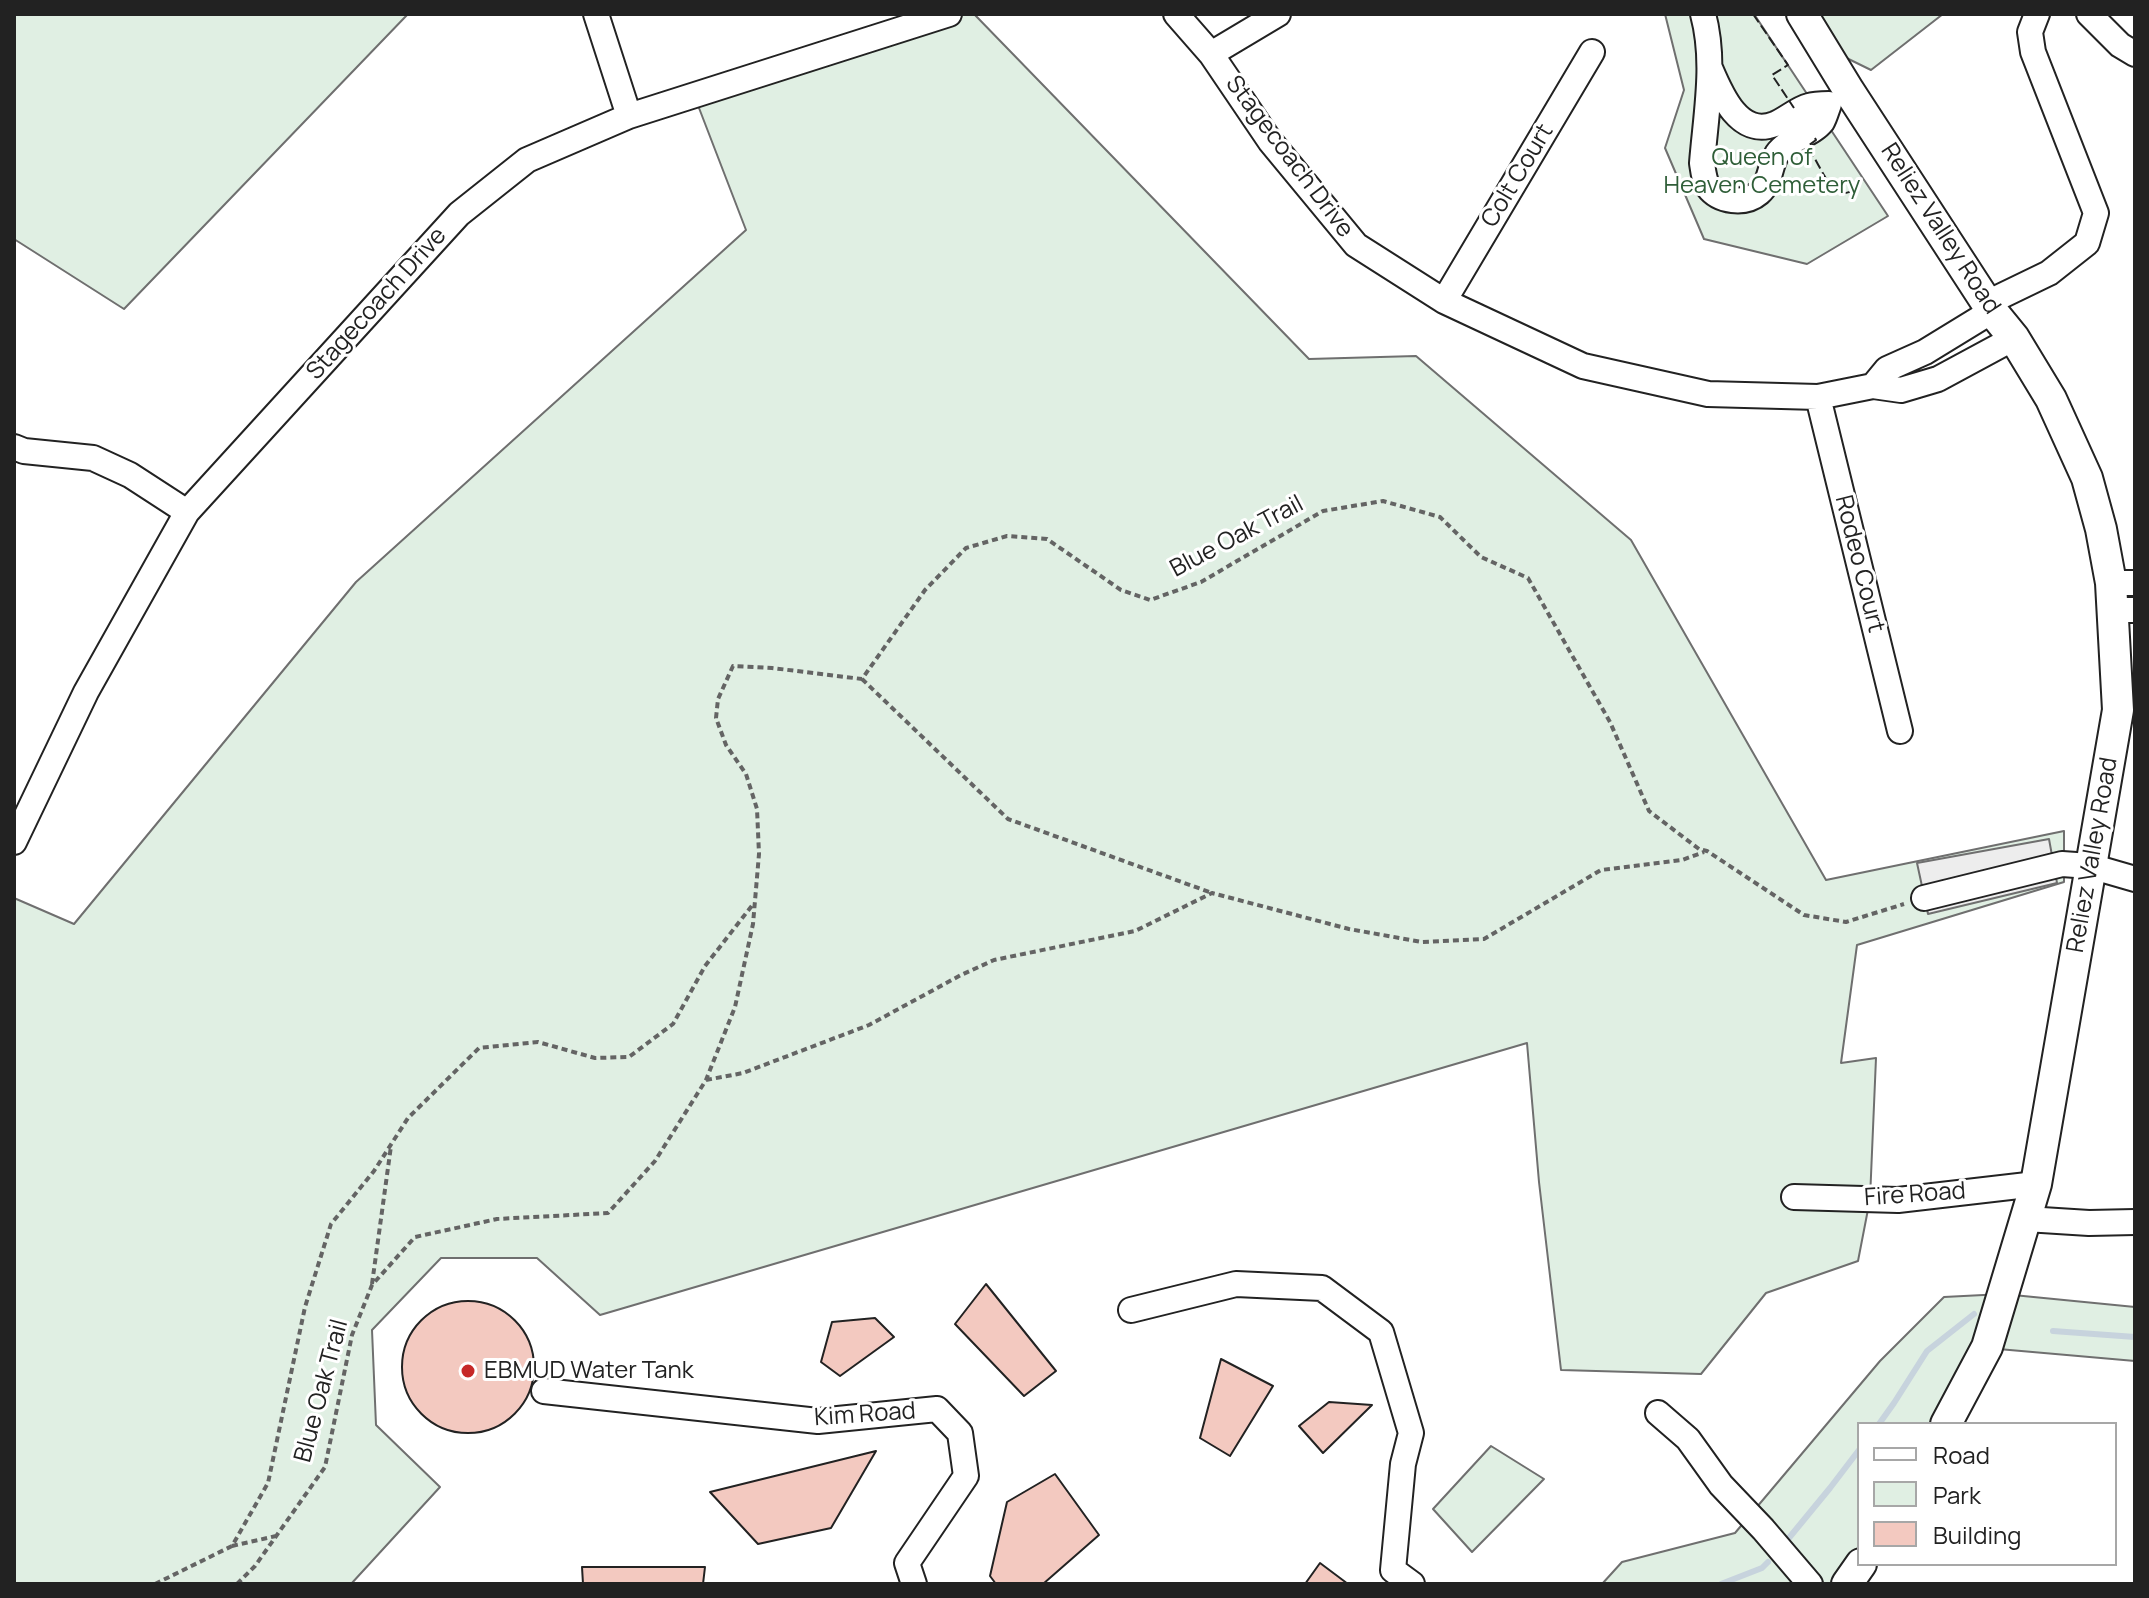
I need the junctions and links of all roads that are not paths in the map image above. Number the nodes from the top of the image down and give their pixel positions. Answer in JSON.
{"nodes":[{"id":1,"x":596,"y":14,"type":"edge"},
{"id":2,"x":949,"y":14,"type":"edge"},
{"id":3,"x":1176,"y":14,"type":"edge"},
{"id":4,"x":1278,"y":14,"type":"edge"},
{"id":5,"x":1703,"y":14,"type":"edge"},
{"id":6,"x":1802,"y":14,"type":"edge"},
{"id":7,"x":2037,"y":14,"type":"edge"},
{"id":8,"x":2089,"y":14,"type":"edge"},
{"id":9,"x":1592,"y":52,"type":"dead end"},
{"id":10,"x":1211,"y":54,"type":"junction"},
{"id":11,"x":2135,"y":54,"type":"edge"},
{"id":12,"x":1710,"y":68,"type":"junction"},
{"id":13,"x":1839,"y":97,"type":"junction"},
{"id":14,"x":629,"y":116,"type":"junction"},
{"id":15,"x":1762,"y":126,"type":"junction"},
{"id":16,"x":1777,"y":154,"type":"junction"},
{"id":17,"x":1444,"y":301,"type":"junction"},
{"id":18,"x":1990,"y":307,"type":"junction"},
{"id":19,"x":2014,"y":338,"type":"junction"},
{"id":20,"x":1925,"y":352,"type":"junction"},
{"id":21,"x":1938,"y":379,"type":"junction"},
{"id":22,"x":1873,"y":386,"type":"junction"},
{"id":23,"x":1818,"y":397,"type":"junction"},
{"id":24,"x":14,"y":447,"type":"edge"},
{"id":25,"x":187,"y":512,"type":"junction"},
{"id":26,"x":2124,"y":596,"type":"edge"},
{"id":27,"x":1900,"y":731,"type":"dead end"},
{"id":28,"x":14,"y":842,"type":"edge"},
{"id":29,"x":2090,"y":866,"type":"junction"},
{"id":30,"x":2135,"y":879,"type":"edge"},
{"id":31,"x":1924,"y":898,"type":"road end"},
{"id":32,"x":2036,"y":1184,"type":"junction"},
{"id":33,"x":1794,"y":1197,"type":"dead end"},
{"id":34,"x":2026,"y":1219,"type":"junction"},
{"id":35,"x":2135,"y":1222,"type":"edge"},
{"id":36,"x":1131,"y":1310,"type":"dead end"},
{"id":37,"x":544,"y":1391,"type":"dead end"},
{"id":38,"x":1658,"y":1413,"type":"dead end"},
{"id":39,"x":1947,"y":1422,"type":"edge"},
{"id":40,"x":1860,"y":1566,"type":"edge"},
{"id":41,"x":914,"y":1584,"type":"edge"},
{"id":42,"x":1412,"y":1584,"type":"edge"},
{"id":43,"x":1810,"y":1584,"type":"edge"},
{"id":44,"x":1847,"y":1584,"type":"edge"}],
"edges":[{"from":1,"to":14,"type":"street"},
{"from":2,"to":14,"type":"street","name":"Stagecoach Drive"},
{"from":3,"to":10,"type":"street","name":"Stagecoach Drive"},
{"from":4,"to":10,"type":"street"},
{"from":5,"to":12,"type":"street"},
{"from":6,"to":13,"type":"main road","name":"Reliez Valley Road"},
{"from":7,"to":18,"type":"street","name":"Stagecoach Drive"},
{"from":8,"to":11,"type":"street"},
{"from":9,"to":17,"type":"street","name":"Colt Court"},
{"from":10,"to":17,"type":"street","name":"Stagecoach Drive"},
{"from":12,"to":15,"type":"street"},
{"from":12,"to":16,"type":"street"},
{"from":13,"to":15,"type":"street"},
{"from":13,"to":16,"type":"street"},
{"from":13,"to":18,"type":"main road","name":"Reliez Valley Road"},
{"from":14,"to":25,"type":"street","name":"Stagecoach Drive"},
{"from":15,"to":16,"type":"street"},
{"from":17,"to":23,"type":"street","name":"Stagecoach Drive"},
{"from":18,"to":19,"type":"main road","name":"Reliez Valley Road"},
{"from":18,"to":20,"type":"street","name":"Stagecoach Drive"},
{"from":19,"to":21,"type":"street","name":"Stagecoach Drive"},
{"from":19,"to":26,"type":"main road","name":"Reliez Valley Road"},
{"from":20,"to":21,"type":"street"},
{"from":20,"to":22,"type":"street","name":"Stagecoach Drive"},
{"from":21,"to":22,"type":"street","name":"Stagecoach Drive"},
{"from":22,"to":23,"type":"street","name":"Stagecoach Drive"},
{"from":23,"to":27,"type":"street","name":"Rodeo Court"},
{"from":24,"to":25,"type":"street"},
{"from":25,"to":28,"type":"street","name":"Stagecoach Drive"},
{"from":26,"to":29,"type":"main road","name":"Reliez Valley Road"},
{"from":29,"to":30,"type":"street"},
{"from":29,"to":31,"type":"street"},
{"from":29,"to":32,"type":"main road","name":"Reliez Valley Road"},
{"from":32,"to":33,"type":"street","name":"Fire Road"},
{"from":32,"to":34,"type":"main road","name":"Reliez Valley Road"},
{"from":34,"to":35,"type":"street"},
{"from":34,"to":39,"type":"main road","name":"Reliez Valley Road"},
{"from":36,"to":42,"type":"street"},
{"from":37,"to":41,"type":"street","name":"Kim Road"},
{"from":38,"to":43,"type":"street"},
{"from":40,"to":44,"type":"main road"}]}
